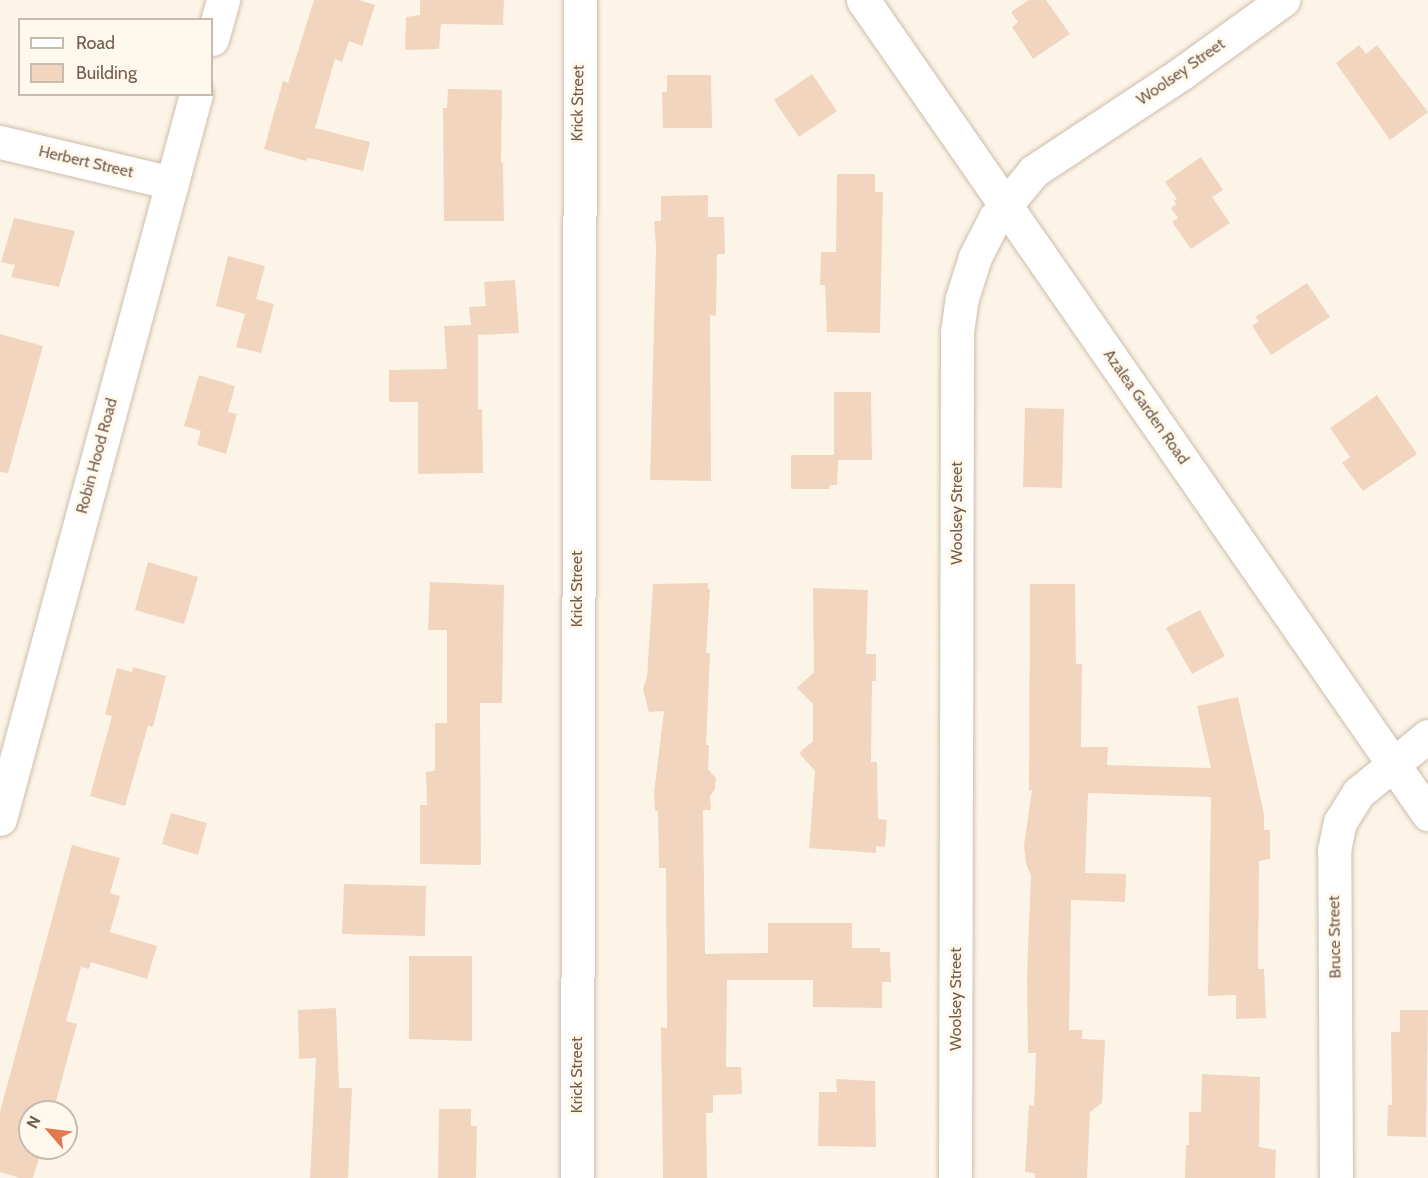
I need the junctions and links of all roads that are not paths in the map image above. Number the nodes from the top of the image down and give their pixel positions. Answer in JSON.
{"nodes":[{"id":1,"x":223,"y":0,"type":"edge"},
{"id":2,"x":580,"y":0,"type":"edge"},
{"id":3,"x":863,"y":0,"type":"edge"},
{"id":4,"x":1283,"y":0,"type":"edge"},
{"id":5,"x":213,"y":35,"type":"edge"},
{"id":6,"x":195,"y":96,"type":"edge"},
{"id":7,"x":0,"y":142,"type":"edge"},
{"id":8,"x":172,"y":183,"type":"junction"},
{"id":9,"x":1005,"y":204,"type":"junction"},
{"id":10,"x":1428,"y":736,"type":"edge"},
{"id":11,"x":1393,"y":763,"type":"junction"},
{"id":12,"x":1428,"y":814,"type":"edge"},
{"id":13,"x":0,"y":819,"type":"edge"},
{"id":14,"x":577,"y":1178,"type":"edge"},
{"id":15,"x":955,"y":1178,"type":"edge"},
{"id":16,"x":1336,"y":1178,"type":"edge"}],
"edges":[{"from":1,"to":5,"type":"street"},
{"from":2,"to":14,"type":"street","name":"Krick Street"},
{"from":3,"to":9,"type":"street","name":"Azalea Garden Road"},
{"from":4,"to":9,"type":"street","name":"Woolsey Street"},
{"from":6,"to":8,"type":"street","name":"Robin Hood Road"},
{"from":7,"to":8,"type":"street","name":"Herbert Street"},
{"from":8,"to":13,"type":"street","name":"Robin Hood Road"},
{"from":9,"to":11,"type":"street","name":"Azalea Garden Road"},
{"from":9,"to":15,"type":"street","name":"Woolsey Street"},
{"from":10,"to":11,"type":"street","name":"Bruce Street"},
{"from":11,"to":12,"type":"street","name":"Azalea Garden Road"},
{"from":11,"to":16,"type":"street","name":"Bruce Street"}]}
